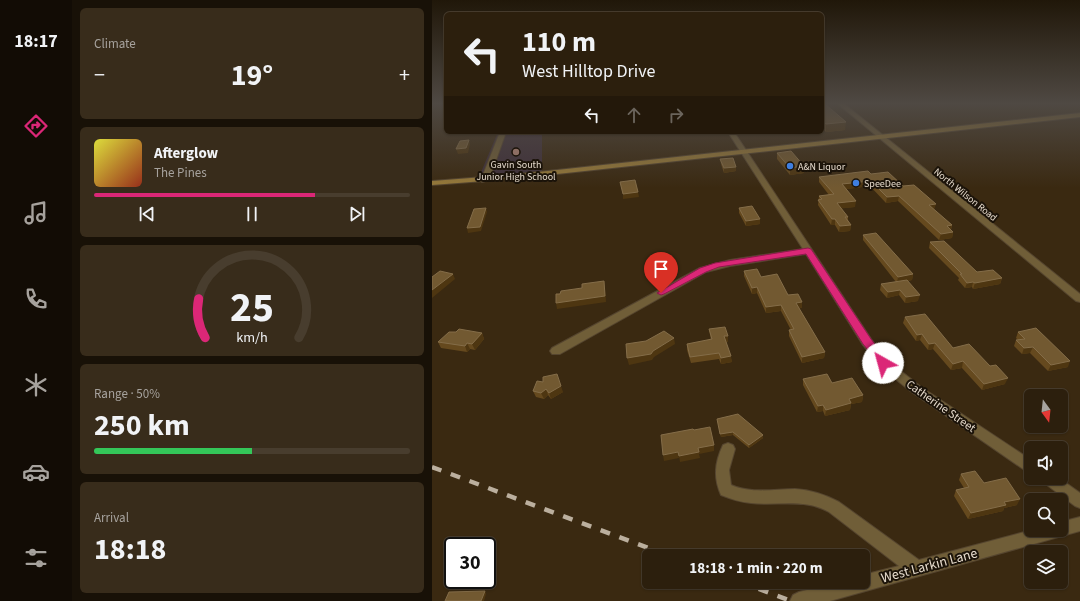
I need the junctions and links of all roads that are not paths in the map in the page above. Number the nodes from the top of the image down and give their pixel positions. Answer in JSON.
{"nodes":[{"id":1,"x":873,"y":131,"type":"edge"},
{"id":2,"x":934,"y":131,"type":"edge"},
{"id":3,"x":502,"y":134,"type":"edge"},
{"id":4,"x":732,"y":134,"type":"edge"},
{"id":5,"x":880,"y":137,"type":"junction"},
{"id":6,"x":744,"y":152,"type":"junction"},
{"id":7,"x":485,"y":180,"type":"junction"},
{"id":8,"x":432,"y":183,"type":"edge"},
{"id":9,"x":808,"y":251,"type":"junction"},
{"id":10,"x":1080,"y":300,"type":"edge"},
{"id":11,"x":556,"y":351,"type":"dead end"},
{"id":12,"x":728,"y":449,"type":"dead end"},
{"id":13,"x":1024,"y":462,"type":"edge"},
{"id":14,"x":1058,"y":485,"type":"edge"},
{"id":15,"x":1080,"y":501,"type":"edge"},
{"id":16,"x":1080,"y":524,"type":"edge"},
{"id":17,"x":1068,"y":528,"type":"edge"},
{"id":18,"x":1034,"y":537,"type":"edge"},
{"id":19,"x":917,"y":569,"type":"junction"},
{"id":20,"x":799,"y":601,"type":"edge"}],
"edges":[{"from":1,"to":5,"type":"street","name":"North Wilson Road"},
{"from":2,"to":5,"type":"main road"},
{"from":3,"to":7,"type":"street"},
{"from":4,"to":6,"type":"street","name":"Catherine Street"},
{"from":5,"to":6,"type":"main road"},
{"from":5,"to":10,"type":"street","name":"North Wilson Road"},
{"from":6,"to":7,"type":"main road"},
{"from":6,"to":9,"type":"street","name":"Catherine Street"},
{"from":7,"to":8,"type":"main road"},
{"from":9,"to":11,"type":"street"},
{"from":9,"to":13,"type":"street","name":"Catherine Street"},
{"from":12,"to":19,"type":"street"},
{"from":14,"to":15,"type":"street"},
{"from":16,"to":17,"type":"street","name":"West Larkin Lane"},
{"from":18,"to":19,"type":"street","name":"West Larkin Lane"},
{"from":19,"to":20,"type":"street","name":"West Larkin Lane"}]}
